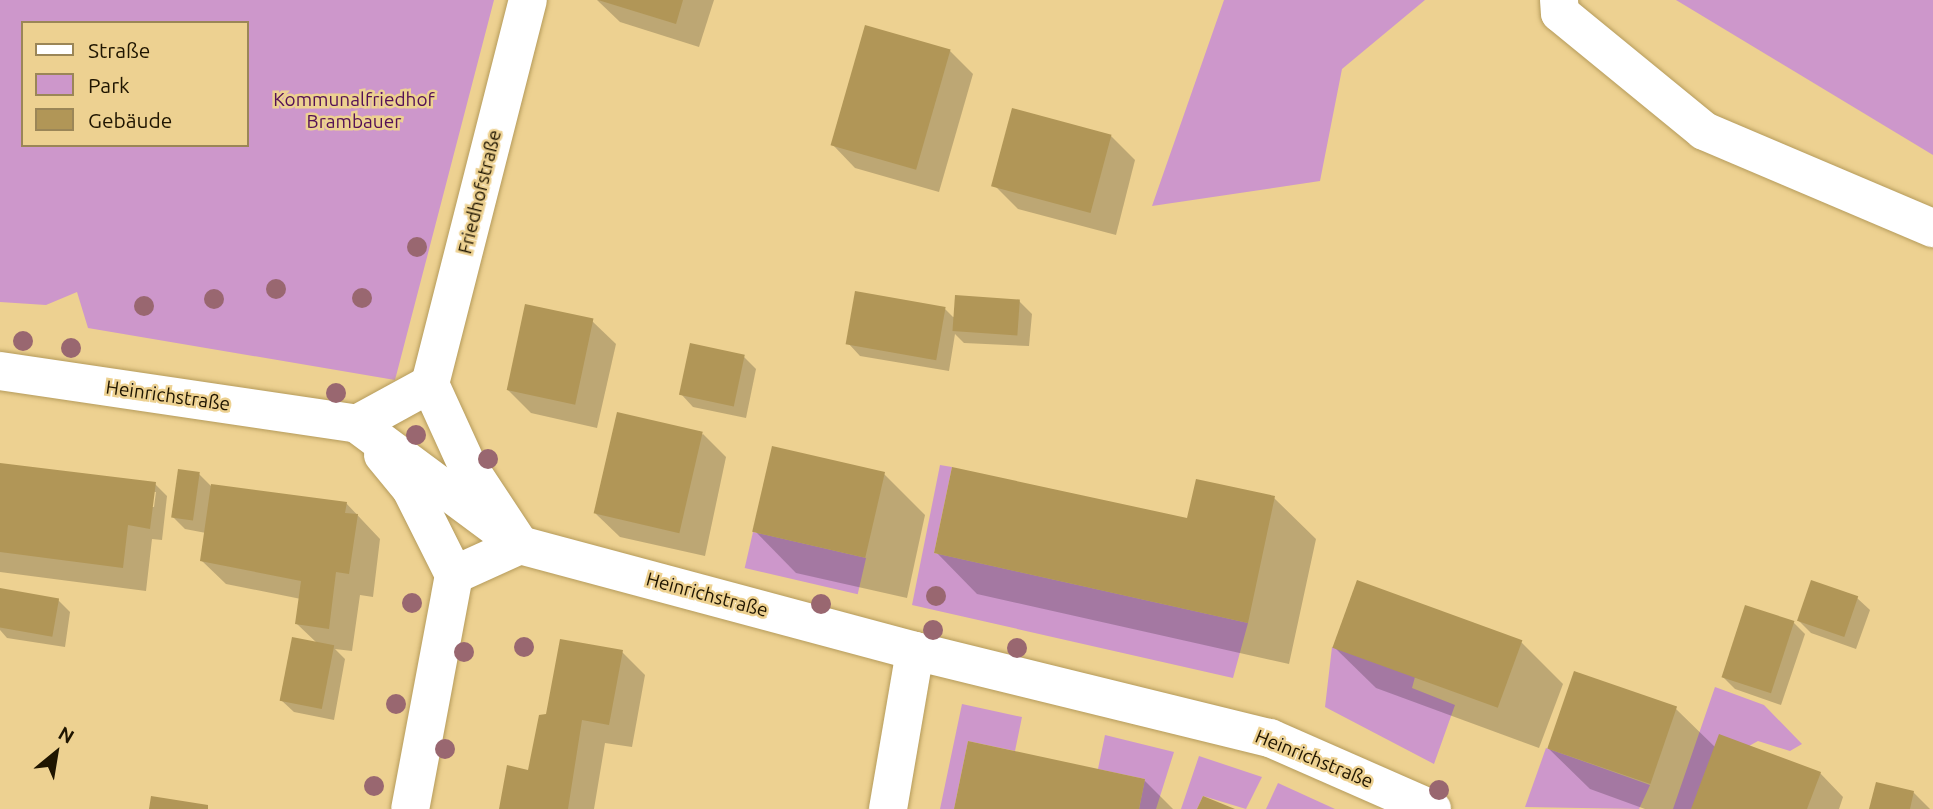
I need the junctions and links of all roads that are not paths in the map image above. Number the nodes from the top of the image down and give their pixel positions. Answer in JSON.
{"nodes":[{"id":1,"x":528,"y":0,"type":"edge"},
{"id":2,"x":1559,"y":0,"type":"edge"},
{"id":3,"x":1933,"y":228,"type":"edge"},
{"id":4,"x":0,"y":371,"type":"edge"},
{"id":5,"x":430,"y":384,"type":"junction"},
{"id":6,"x":357,"y":424,"type":"junction"},
{"id":7,"x":520,"y":545,"type":"junction"},
{"id":8,"x":454,"y":575,"type":"junction"},
{"id":9,"x":915,"y":650,"type":"junction"},
{"id":10,"x":410,"y":809,"type":"edge"},
{"id":11,"x":888,"y":809,"type":"edge"},
{"id":12,"x":1432,"y":809,"type":"edge"}],
"edges":[{"from":1,"to":5,"type":"street","name":"Friedhofstraße"},
{"from":2,"to":3,"type":"street"},
{"from":4,"to":6,"type":"street","name":"Heinrichstraße"},
{"from":5,"to":6,"type":"street"},
{"from":5,"to":7,"type":"street"},
{"from":6,"to":7,"type":"street","name":"Heinrichstraße"},
{"from":6,"to":8,"type":"street"},
{"from":7,"to":8,"type":"street"},
{"from":7,"to":9,"type":"street","name":"Heinrichstraße"},
{"from":8,"to":10,"type":"street"},
{"from":9,"to":11,"type":"street"},
{"from":9,"to":12,"type":"street","name":"Heinrichstraße"}]}
